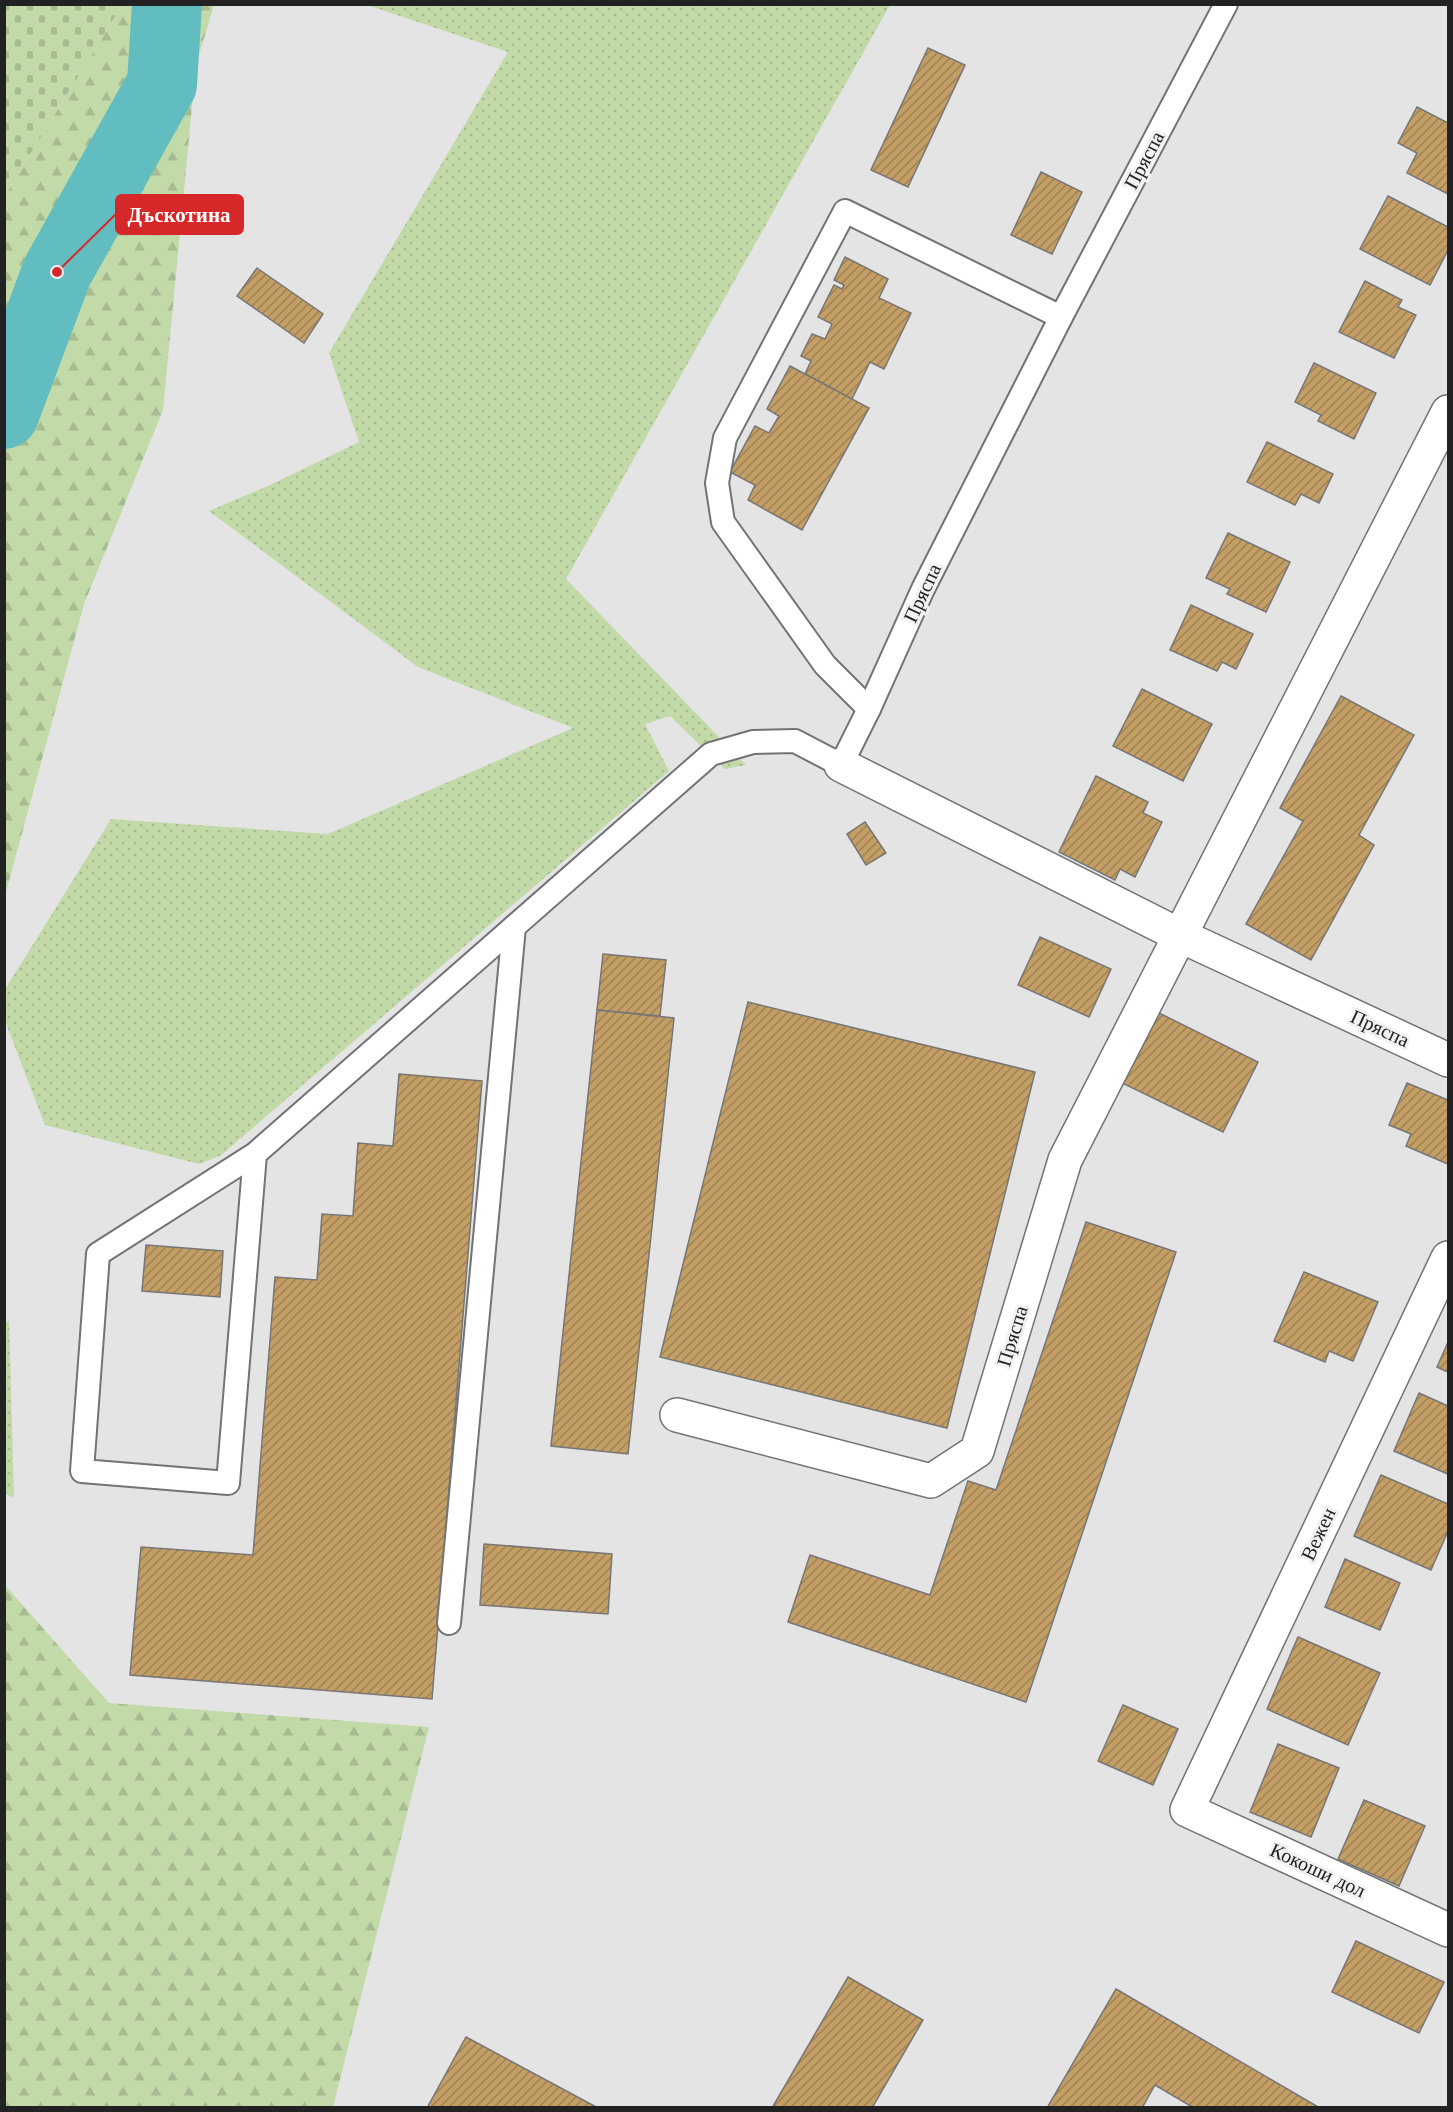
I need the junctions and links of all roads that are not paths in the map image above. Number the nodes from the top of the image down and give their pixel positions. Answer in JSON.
{"nodes":[{"id":1,"x":1226,"y":4,"type":"edge"},
{"id":2,"x":1061,"y":317,"type":"junction"},
{"id":3,"x":1449,"y":412,"type":"edge"},
{"id":4,"x":869,"y":709,"type":"junction"},
{"id":5,"x":840,"y":765,"type":"junction"},
{"id":6,"x":514,"y":927,"type":"junction"},
{"id":7,"x":1181,"y":936,"type":"junction"},
{"id":8,"x":1449,"y":1060,"type":"edge"},
{"id":9,"x":255,"y":1154,"type":"junction"},
{"id":10,"x":1449,"y":1258,"type":"edge"},
{"id":11,"x":677,"y":1416,"type":"dead end"},
{"id":12,"x":449,"y":1623,"type":"dead end"},
{"id":13,"x":1187,"y":1810,"type":"joint"},
{"id":14,"x":1449,"y":1930,"type":"edge"}],
"edges":[{"from":1,"to":2,"type":"lane","name":"Пряспа"},
{"from":2,"to":4,"type":"lane","name":"Пряспа"},
{"from":2,"to":4,"type":"lane"},
{"from":3,"to":7,"type":"street","name":"Пряспа"},
{"from":4,"to":5,"type":"lane","name":"Пряспа"},
{"from":5,"to":6,"type":"lane"},
{"from":5,"to":7,"type":"street","name":"Пряспа"},
{"from":6,"to":9,"type":"lane"},
{"from":6,"to":12,"type":"lane"},
{"from":7,"to":8,"type":"street","name":"Пряспа"},
{"from":7,"to":11,"type":"street","name":"Пряспа"},
{"from":9,"to":9,"type":"lane"},
{"from":10,"to":13,"type":"street","name":"Вежен"},
{"from":13,"to":14,"type":"street","name":"Кокоши дол"}]}
